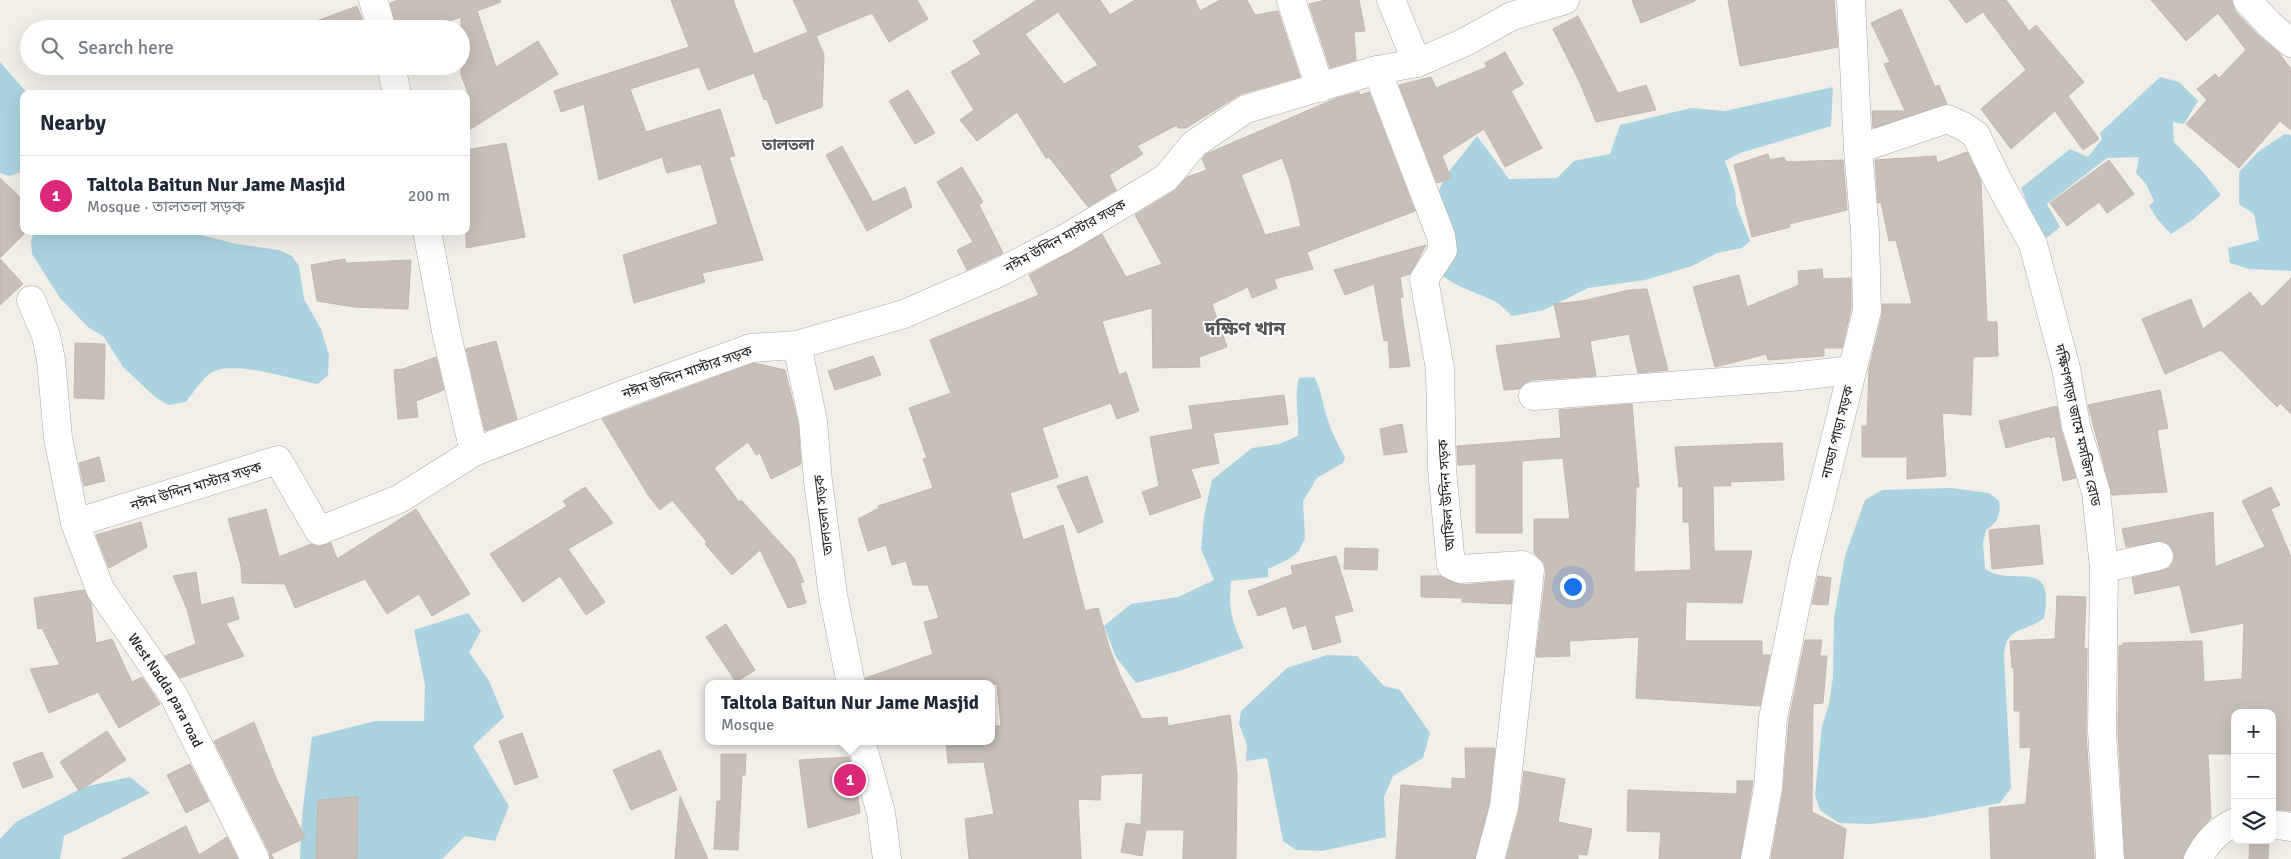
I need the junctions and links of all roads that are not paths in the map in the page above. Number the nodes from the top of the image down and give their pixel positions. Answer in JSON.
{"nodes":[{"id":1,"x":373,"y":0,"type":"edge"},
{"id":2,"x":1291,"y":0,"type":"edge"},
{"id":3,"x":1391,"y":0,"type":"edge"},
{"id":4,"x":1566,"y":0,"type":"edge"},
{"id":5,"x":1851,"y":0,"type":"edge"},
{"id":6,"x":2247,"y":0,"type":"edge"},
{"id":7,"x":1510,"y":8,"type":"edge"},
{"id":8,"x":379,"y":20,"type":"edge"},
{"id":9,"x":2291,"y":43,"type":"edge"},
{"id":10,"x":1417,"y":63,"type":"junction"},
{"id":11,"x":1377,"y":70,"type":"junction"},
{"id":12,"x":393,"y":75,"type":"edge"},
{"id":13,"x":1320,"y":88,"type":"junction"},
{"id":14,"x":396,"y":90,"type":"edge"},
{"id":15,"x":1858,"y":149,"type":"junction"},
{"id":16,"x":428,"y":235,"type":"edge"},
{"id":17,"x":31,"y":300,"type":"dead end"},
{"id":18,"x":797,"y":345,"type":"junction"},
{"id":19,"x":1852,"y":370,"type":"junction"},
{"id":20,"x":1533,"y":396,"type":"dead end"},
{"id":21,"x":474,"y":452,"type":"junction"},
{"id":22,"x":74,"y":523,"type":"junction"},
{"id":23,"x":2158,"y":556,"type":"dead end"},
{"id":24,"x":2104,"y":568,"type":"junction"},
{"id":25,"x":850,"y":680,"type":"edge"},
{"id":26,"x":862,"y":745,"type":"edge"},
{"id":27,"x":2231,"y":824,"type":"edge"},
{"id":28,"x":2276,"y":825,"type":"edge"},
{"id":29,"x":2291,"y":827,"type":"edge"},
{"id":30,"x":255,"y":859,"type":"edge"},
{"id":31,"x":887,"y":859,"type":"edge"},
{"id":32,"x":1490,"y":859,"type":"edge"},
{"id":33,"x":1755,"y":859,"type":"edge"},
{"id":34,"x":2110,"y":859,"type":"edge"},
{"id":35,"x":2198,"y":859,"type":"edge"}],
"edges":[{"from":1,"to":8,"type":"street"},
{"from":2,"to":13,"type":"street"},
{"from":3,"to":10,"type":"street"},
{"from":4,"to":7,"type":"street","name":"নঈম উদ্দিন মাস্টার সড়ক"},
{"from":5,"to":15,"type":"street","name":"নাড্ডা পাড়া সড়ক"},
{"from":6,"to":9,"type":"street"},
{"from":7,"to":10,"type":"street","name":"নঈম উদ্দিন মাস্টার সড়ক"},
{"from":10,"to":11,"type":"street","name":"নঈম উদ্দিন মাস্টার সড়ক"},
{"from":11,"to":13,"type":"street","name":"নঈম উদ্দিন মাস্টার সড়ক"},
{"from":11,"to":32,"type":"street","name":"আফিল উদ্দিন সড়ক"},
{"from":12,"to":14,"type":"street"},
{"from":13,"to":18,"type":"street","name":"নঈম উদ্দিন মাস্টার সড়ক"},
{"from":15,"to":19,"type":"street","name":"নাড্ডা পাড়া সড়ক"},
{"from":15,"to":24,"type":"street","name":"দক্ষিণপাড়া জামে মসজিদ রোড"},
{"from":16,"to":21,"type":"street"},
{"from":17,"to":22,"type":"street","name":"West Nadda para road"},
{"from":18,"to":21,"type":"street","name":"নঈম উদ্দিন মাস্টার সড়ক"},
{"from":18,"to":25,"type":"street","name":"তালতলা সড়ক"},
{"from":19,"to":20,"type":"street"},
{"from":19,"to":33,"type":"street","name":"নাড্ডা পাড়া সড়ক"},
{"from":21,"to":22,"type":"street","name":"নঈম উদ্দিন মাস্টার সড়ক"},
{"from":22,"to":30,"type":"street","name":"West Nadda para road"},
{"from":23,"to":24,"type":"street"},
{"from":24,"to":34,"type":"street","name":"দক্ষিণপাড়া জামে মসজিদ রোড"},
{"from":26,"to":31,"type":"street"},
{"from":27,"to":35,"type":"street"},
{"from":28,"to":29,"type":"street"}]}
